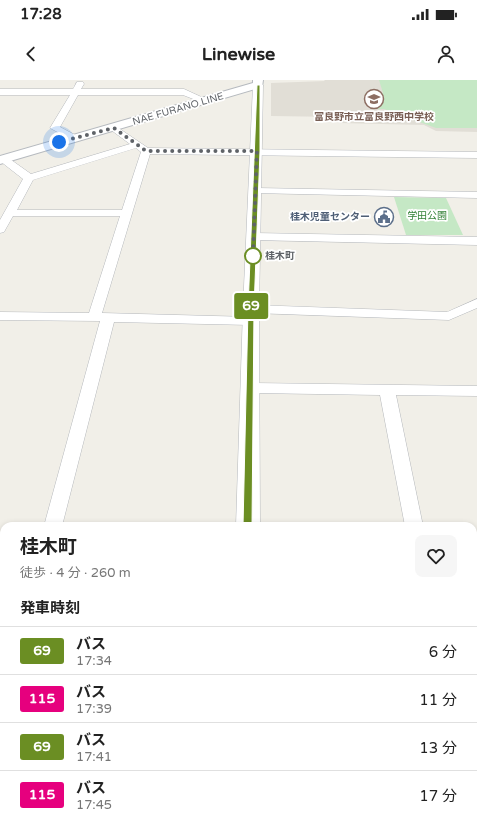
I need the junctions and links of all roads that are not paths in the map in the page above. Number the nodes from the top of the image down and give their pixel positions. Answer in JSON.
{"nodes":[{"id":1,"x":82,"y":80,"type":"edge"},
{"id":2,"x":258,"y":83,"type":"edge"},
{"id":3,"x":0,"y":92,"type":"edge"},
{"id":4,"x":76,"y":92,"type":"junction"},
{"id":5,"x":206,"y":101,"type":"junction"},
{"id":6,"x":114,"y":128,"type":"junction"},
{"id":7,"x":74,"y":138,"type":"junction"},
{"id":8,"x":141,"y":148,"type":"junction"},
{"id":9,"x":257,"y":151,"type":"junction"},
{"id":10,"x":477,"y":155,"type":"edge"},
{"id":11,"x":1,"y":160,"type":"edge"},
{"id":12,"x":29,"y":178,"type":"junction"},
{"id":13,"x":256,"y":191,"type":"junction"},
{"id":14,"x":477,"y":195,"type":"edge"},
{"id":15,"x":10,"y":213,"type":"junction"},
{"id":16,"x":126,"y":213,"type":"junction"},
{"id":17,"x":0,"y":230,"type":"edge"},
{"id":18,"x":253,"y":237,"type":"junction"},
{"id":19,"x":477,"y":241,"type":"edge"},
{"id":20,"x":477,"y":303,"type":"edge"},
{"id":21,"x":251,"y":315,"type":"junction"},
{"id":22,"x":0,"y":316,"type":"edge"},
{"id":23,"x":449,"y":316,"type":"junction"},
{"id":24,"x":101,"y":317,"type":"junction"},
{"id":25,"x":477,"y":317,"type":"edge"},
{"id":26,"x":250,"y":388,"type":"junction"},
{"id":27,"x":387,"y":390,"type":"junction"},
{"id":28,"x":477,"y":391,"type":"edge"},
{"id":29,"x":54,"y":522,"type":"edge"},
{"id":30,"x":248,"y":522,"type":"edge"},
{"id":31,"x":413,"y":522,"type":"edge"}],
"edges":[{"from":1,"to":4,"type":"street"},
{"from":2,"to":5,"type":"main road","name":"NAE FURANO LINE"},
{"from":2,"to":9,"type":"street"},
{"from":3,"to":4,"type":"street"},
{"from":4,"to":5,"type":"street"},
{"from":4,"to":7,"type":"street"},
{"from":5,"to":6,"type":"main road","name":"NAE FURANO LINE"},
{"from":6,"to":7,"type":"main road","name":"NAE FURANO LINE"},
{"from":6,"to":8,"type":"street"},
{"from":7,"to":11,"type":"main road","name":"NAE FURANO LINE"},
{"from":8,"to":9,"type":"street"},
{"from":8,"to":12,"type":"street"},
{"from":8,"to":16,"type":"street"},
{"from":9,"to":10,"type":"street"},
{"from":9,"to":13,"type":"street"},
{"from":11,"to":12,"type":"street"},
{"from":12,"to":15,"type":"street"},
{"from":13,"to":14,"type":"street"},
{"from":13,"to":18,"type":"street"},
{"from":15,"to":16,"type":"street"},
{"from":15,"to":17,"type":"street"},
{"from":16,"to":24,"type":"street"},
{"from":18,"to":19,"type":"street"},
{"from":18,"to":21,"type":"street"},
{"from":20,"to":23,"type":"street"},
{"from":21,"to":23,"type":"street"},
{"from":21,"to":24,"type":"street"},
{"from":21,"to":26,"type":"street"},
{"from":22,"to":24,"type":"street"},
{"from":23,"to":25,"type":"street"},
{"from":24,"to":29,"type":"street"},
{"from":26,"to":27,"type":"street"},
{"from":26,"to":30,"type":"street"},
{"from":27,"to":28,"type":"street"},
{"from":27,"to":31,"type":"street"}]}
